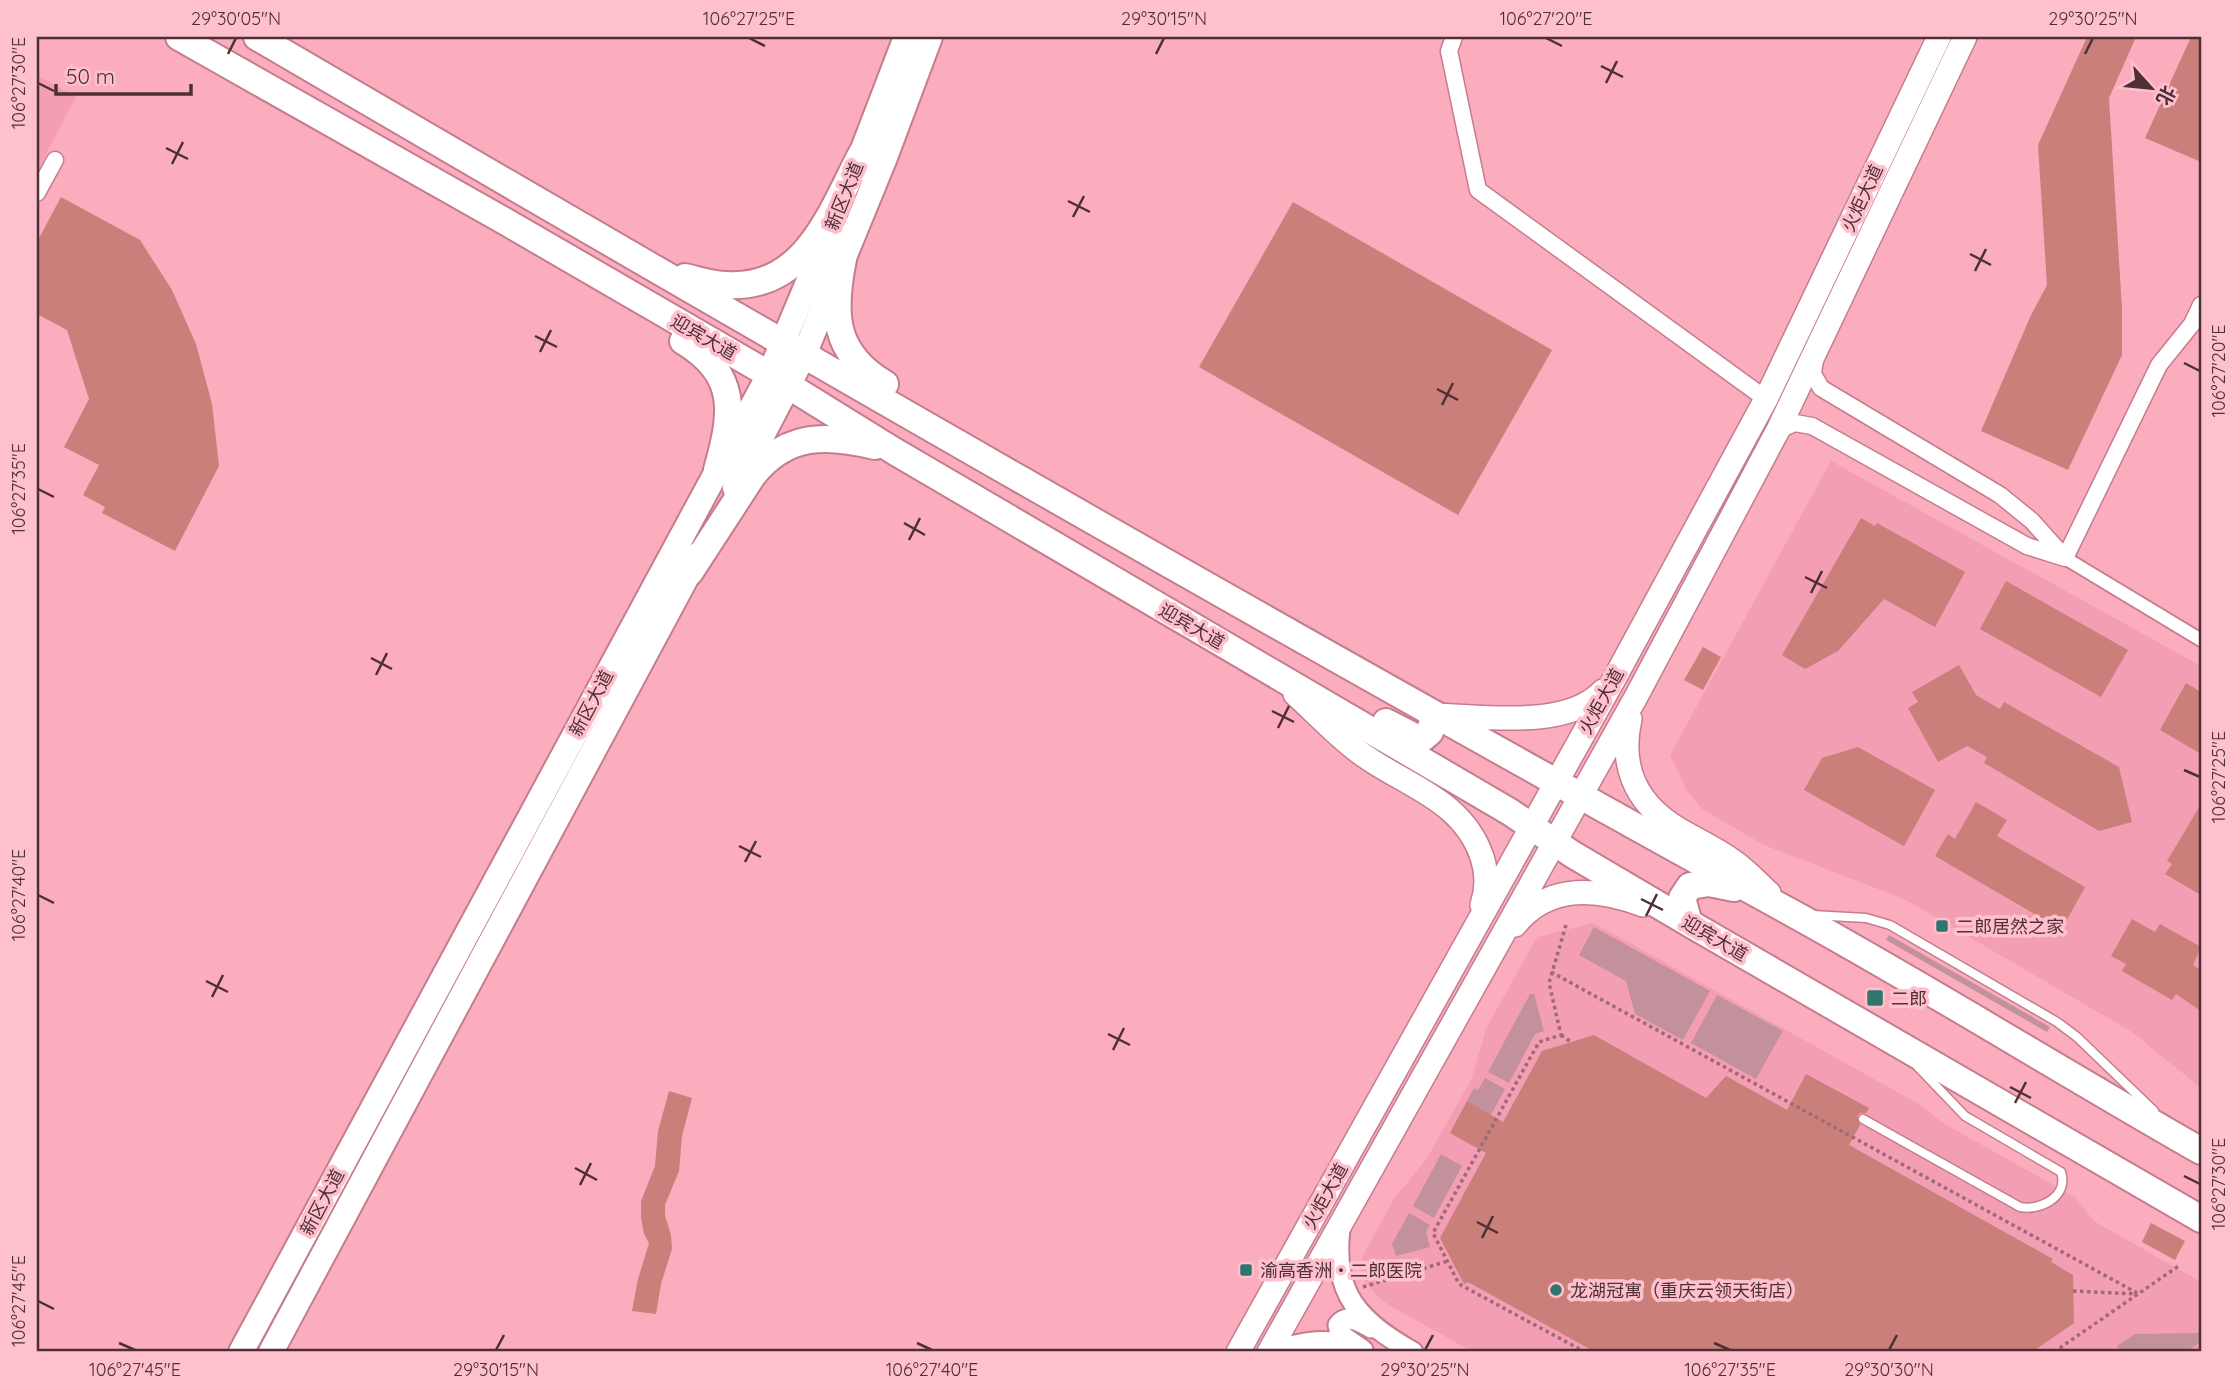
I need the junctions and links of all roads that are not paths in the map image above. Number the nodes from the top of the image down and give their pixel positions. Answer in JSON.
{"nodes":[{"id":1,"x":179,"y":37,"type":"edge"},
{"id":2,"x":257,"y":37,"type":"edge"},
{"id":3,"x":906,"y":37,"type":"edge"},
{"id":4,"x":929,"y":37,"type":"edge"},
{"id":5,"x":1454,"y":37,"type":"edge"},
{"id":6,"x":1939,"y":37,"type":"edge"},
{"id":7,"x":1965,"y":37,"type":"edge"},
{"id":8,"x":862,"y":153,"type":"junction"},
{"id":9,"x":55,"y":160,"type":"dead end"},
{"id":10,"x":37,"y":193,"type":"edge"},
{"id":11,"x":508,"y":223,"type":"junction"},
{"id":12,"x":843,"y":259,"type":"junction"},
{"id":13,"x":658,"y":270,"type":"junction"},
{"id":14,"x":2201,"y":305,"type":"edge"},
{"id":15,"x":794,"y":349,"type":"junction"},
{"id":16,"x":1816,"y":349,"type":"junction"},
{"id":17,"x":779,"y":380,"type":"junction"},
{"id":18,"x":1766,"y":399,"type":"junction"},
{"id":19,"x":1778,"y":430,"type":"junction"},
{"id":20,"x":951,"y":438,"type":"junction"},
{"id":21,"x":894,"y":451,"type":"junction"},
{"id":22,"x":718,"y":470,"type":"junction"},
{"id":23,"x":2065,"y":558,"type":"junction"},
{"id":24,"x":690,"y":572,"type":"junction"},
{"id":25,"x":2201,"y":640,"type":"edge"},
{"id":26,"x":1275,"y":675,"type":"junction"},
{"id":27,"x":1613,"y":681,"type":"junction"},
{"id":28,"x":1636,"y":697,"type":"junction"},
{"id":29,"x":1434,"y":715,"type":"junction"},
{"id":30,"x":1556,"y":781,"type":"junction"},
{"id":31,"x":1581,"y":795,"type":"junction"},
{"id":32,"x":1531,"y":826,"type":"junction"},
{"id":33,"x":1555,"y":841,"type":"junction"},
{"id":34,"x":1752,"y":892,"type":"junction"},
{"id":35,"x":1792,"y":913,"type":"junction"},
{"id":36,"x":1689,"y":923,"type":"junction"},
{"id":37,"x":1471,"y":935,"type":"junction"},
{"id":38,"x":1487,"y":960,"type":"junction"},
{"id":39,"x":1894,"y":1042,"type":"junction"},
{"id":40,"x":1863,"y":1119,"type":"dead end"},
{"id":41,"x":2194,"y":1146,"type":"edge"},
{"id":42,"x":2201,"y":1219,"type":"edge"},
{"id":43,"x":1341,"y":1220,"type":"junction"},
{"id":44,"x":1390,"y":1339,"type":"junction"},
{"id":45,"x":1366,"y":1351,"type":"edge"},
{"id":46,"x":241,"y":1352,"type":"edge"},
{"id":47,"x":271,"y":1352,"type":"edge"},
{"id":48,"x":1238,"y":1352,"type":"edge"},
{"id":49,"x":1269,"y":1352,"type":"edge"},
{"id":50,"x":1278,"y":1352,"type":"edge"},
{"id":51,"x":1413,"y":1352,"type":"edge"}],
"edges":[{"from":1,"to":11,"type":"highway","name":"迎宾大道"},
{"from":2,"to":13,"type":"highway","name":"迎宾大道"},
{"from":3,"to":8,"type":"main road","name":"新区大道"},
{"from":4,"to":12,"type":"main road","name":"新区大道"},
{"from":5,"to":18,"type":"street"},
{"from":6,"to":18,"type":"main road","name":"火炬大道"},
{"from":7,"to":16,"type":"main road","name":"火炬大道"},
{"from":8,"to":13,"type":"highway"},
{"from":8,"to":15,"type":"main road","name":"新区大道"},
{"from":9,"to":10,"type":"street"},
{"from":11,"to":17,"type":"highway","name":"迎宾大道"},
{"from":11,"to":22,"type":"highway"},
{"from":12,"to":15,"type":"main road","name":"新区大道"},
{"from":12,"to":20,"type":"highway"},
{"from":13,"to":15,"type":"highway","name":"迎宾大道"},
{"from":14,"to":23,"type":"street"},
{"from":15,"to":17,"type":"main road","name":"新区大道"},
{"from":15,"to":20,"type":"highway","name":"迎宾大道"},
{"from":16,"to":19,"type":"main road","name":"火炬大道"},
{"from":16,"to":23,"type":"street"},
{"from":17,"to":21,"type":"highway","name":"迎宾大道"},
{"from":17,"to":22,"type":"main road","name":"新区大道"},
{"from":17,"to":24,"type":"main road","name":"新区大道"},
{"from":18,"to":27,"type":"main road","name":"火炬大道"},
{"from":19,"to":23,"type":"street"},
{"from":19,"to":28,"type":"main road","name":"火炬大道"},
{"from":20,"to":29,"type":"highway","name":"迎宾大道"},
{"from":21,"to":24,"type":"highway"},
{"from":21,"to":26,"type":"highway","name":"迎宾大道"},
{"from":22,"to":46,"type":"main road","name":"新区大道"},
{"from":23,"to":25,"type":"street"},
{"from":24,"to":47,"type":"main road","name":"新区大道"},
{"from":26,"to":29,"type":"highway"},
{"from":26,"to":32,"type":"highway","name":"迎宾大道"},
{"from":26,"to":37,"type":"main road"},
{"from":27,"to":29,"type":"main road"},
{"from":27,"to":30,"type":"main road","name":"火炬大道"},
{"from":28,"to":31,"type":"main road","name":"火炬大道"},
{"from":28,"to":35,"type":"main road"},
{"from":29,"to":30,"type":"highway","name":"迎宾大道"},
{"from":30,"to":31,"type":"highway","name":"迎宾大道"},
{"from":30,"to":32,"type":"main road","name":"火炬大道"},
{"from":31,"to":33,"type":"main road","name":"火炬大道"},
{"from":31,"to":34,"type":"highway","name":"迎宾大道"},
{"from":32,"to":33,"type":"highway","name":"迎宾大道"},
{"from":32,"to":37,"type":"main road","name":"火炬大道"},
{"from":33,"to":36,"type":"highway","name":"迎宾大道"},
{"from":33,"to":38,"type":"main road","name":"火炬大道"},
{"from":34,"to":35,"type":"highway","name":"迎宾大道"},
{"from":34,"to":36,"type":"highway"},
{"from":35,"to":41,"type":"highway","name":"迎宾大道"},
{"from":35,"to":41,"type":"lane"},
{"from":36,"to":38,"type":"main road"},
{"from":36,"to":39,"type":"highway","name":"迎宾大道"},
{"from":37,"to":48,"type":"main road","name":"火炬大道"},
{"from":38,"to":43,"type":"main road","name":"火炬大道"},
{"from":39,"to":40,"type":"lane"},
{"from":39,"to":42,"type":"highway","name":"迎宾大道"},
{"from":43,"to":44,"type":"street"},
{"from":43,"to":49,"type":"main road","name":"火炬大道"},
{"from":44,"to":45,"type":"street"},
{"from":44,"to":51,"type":"street"},
{"from":45,"to":50,"type":"street"}]}
